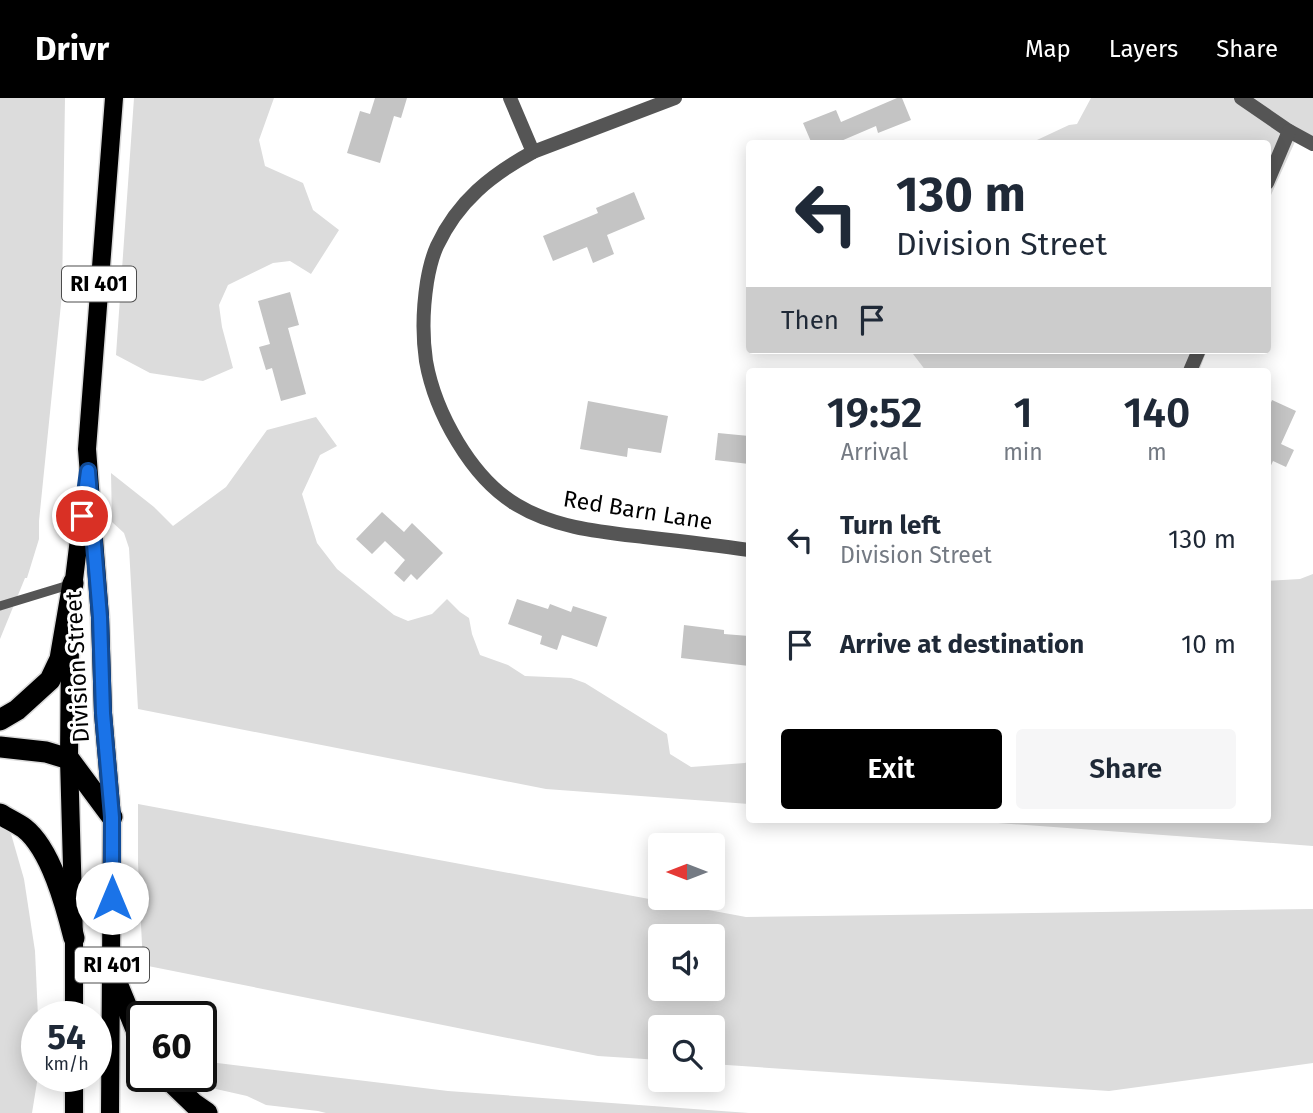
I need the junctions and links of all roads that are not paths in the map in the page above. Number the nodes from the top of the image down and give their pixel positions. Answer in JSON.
{"nodes":[{"id":1,"x":114,"y":98,"type":"edge"},
{"id":2,"x":510,"y":98,"type":"edge"},
{"id":3,"x":675,"y":98,"type":"edge"},
{"id":4,"x":1241,"y":98,"type":"edge"},
{"id":5,"x":1289,"y":131,"type":"junction"},
{"id":6,"x":1313,"y":144,"type":"edge"},
{"id":7,"x":533,"y":152,"type":"junction"},
{"id":8,"x":1271,"y":174,"type":"edge"},
{"id":9,"x":88,"y":471,"type":"junction"},
{"id":10,"x":746,"y":550,"type":"edge"},
{"id":11,"x":73,"y":583,"type":"junction"},
{"id":12,"x":0,"y":606,"type":"edge"},
{"id":13,"x":0,"y":720,"type":"edge"},
{"id":14,"x":0,"y":747,"type":"edge"},
{"id":15,"x":69,"y":759,"type":"junction"},
{"id":16,"x":0,"y":814,"type":"edge"},
{"id":17,"x":112,"y":817,"type":"junction"},
{"id":18,"x":74,"y":938,"type":"junction"},
{"id":19,"x":112,"y":971,"type":"junction"},
{"id":20,"x":74,"y":1001,"type":"edge"},
{"id":21,"x":126,"y":1005,"type":"edge"},
{"id":22,"x":74,"y":1092,"type":"edge"},
{"id":23,"x":182,"y":1092,"type":"edge"},
{"id":24,"x":74,"y":1113,"type":"edge"},
{"id":25,"x":110,"y":1113,"type":"edge"},
{"id":26,"x":207,"y":1113,"type":"edge"}],
"edges":[{"from":1,"to":9,"type":"main road","name":"Division Street","number":"RI 401"},
{"from":2,"to":7,"type":"street"},
{"from":3,"to":7,"type":"street","name":"Red Barn Lane"},
{"from":4,"to":5,"type":"street"},
{"from":5,"to":6,"type":"street"},
{"from":5,"to":8,"type":"street"},
{"from":7,"to":10,"type":"street","name":"Red Barn Lane"},
{"from":9,"to":11,"type":"main road","name":"Division Street","number":"RI 401"},
{"from":9,"to":17,"type":"main road","name":"Division Street","number":"RI 401"},
{"from":11,"to":12,"type":"lane"},
{"from":11,"to":13,"type":"highway"},
{"from":11,"to":15,"type":"main road","name":"Division Street","number":"RI 401"},
{"from":14,"to":15,"type":"highway"},
{"from":15,"to":17,"type":"highway"},
{"from":15,"to":18,"type":"main road","name":"Division Street","number":"RI 401"},
{"from":16,"to":18,"type":"highway"},
{"from":17,"to":19,"type":"main road","name":"Division Street","number":"RI 401"},
{"from":18,"to":20,"type":"main road","name":"Division Street","number":"RI 401"},
{"from":19,"to":21,"type":"highway"},
{"from":19,"to":25,"type":"main road","name":"Division Street","number":"RI 401"},
{"from":22,"to":24,"type":"main road"},
{"from":23,"to":26,"type":"highway"}]}
